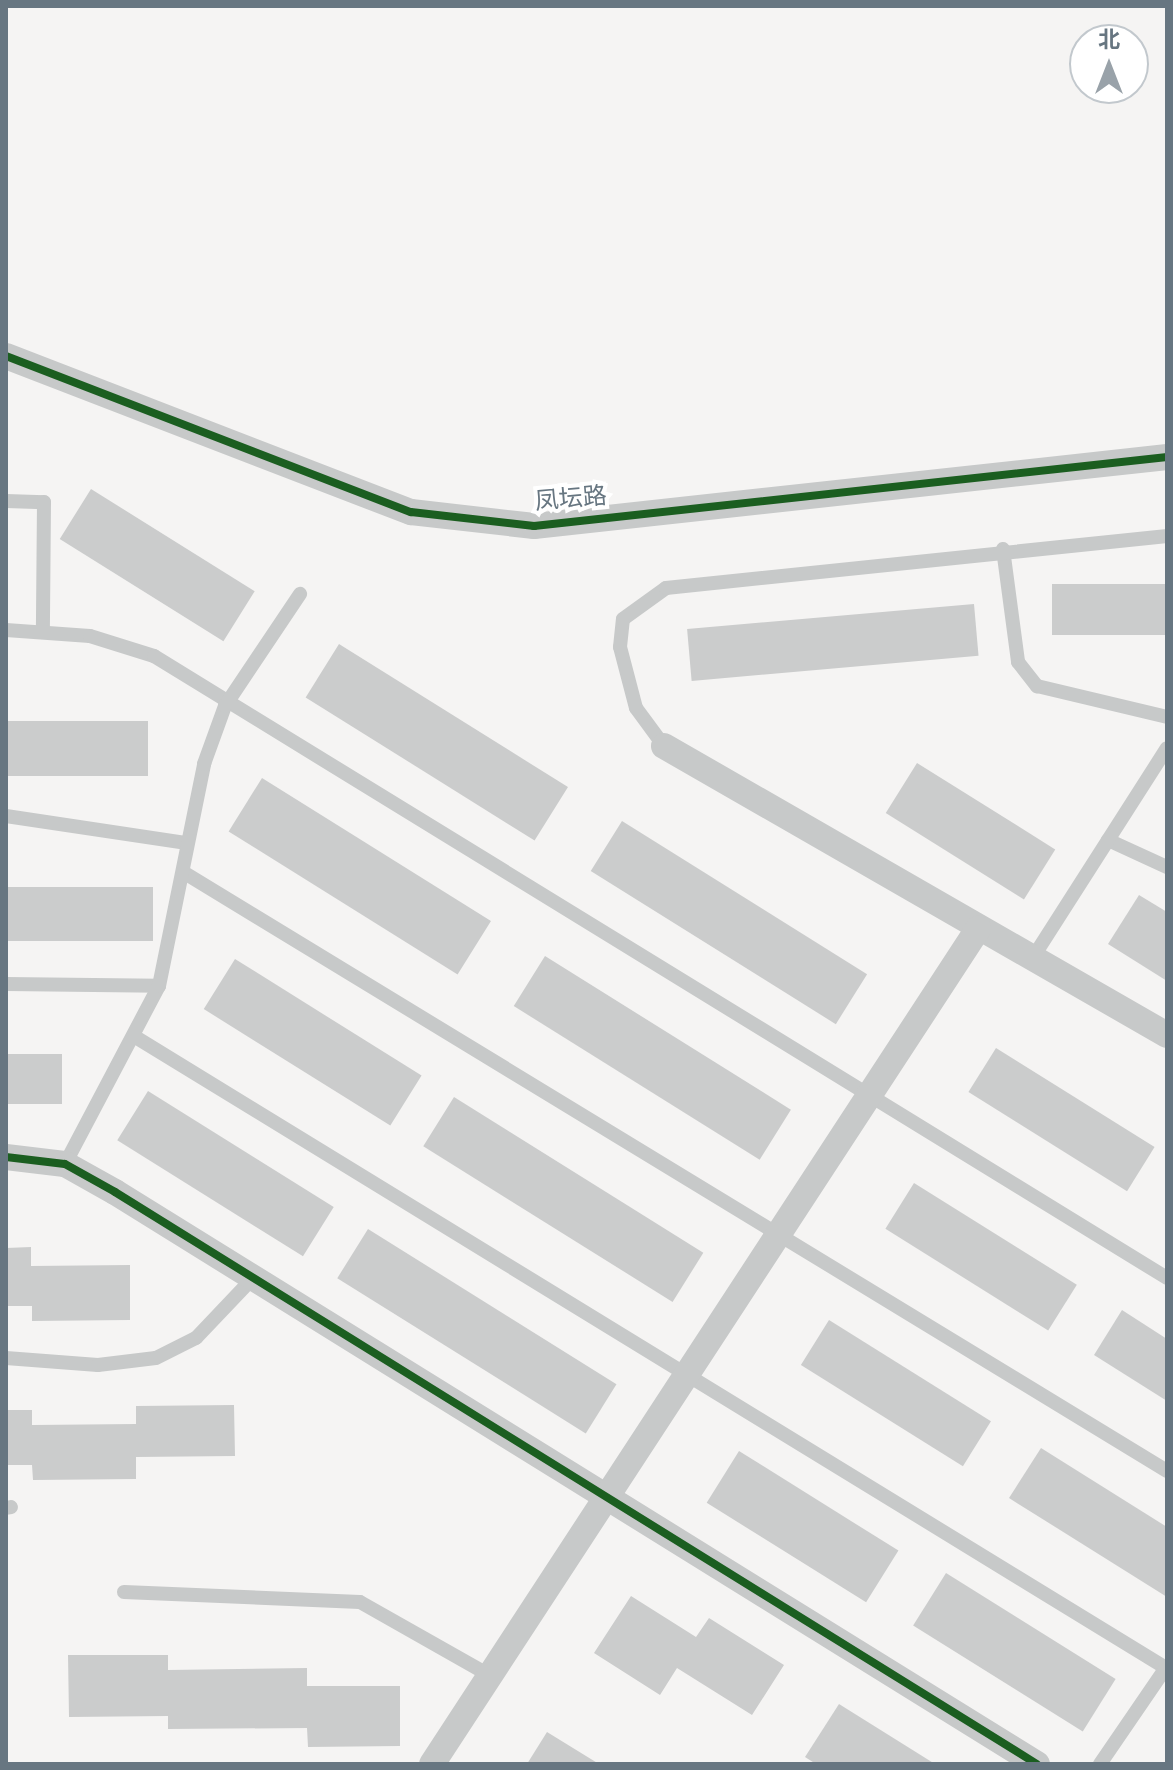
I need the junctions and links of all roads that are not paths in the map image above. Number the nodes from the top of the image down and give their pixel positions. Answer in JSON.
{"nodes":[{"id":1,"x":6,"y":356,"type":"edge"},
{"id":2,"x":1167,"y":457,"type":"edge"},
{"id":3,"x":6,"y":501,"type":"edge"},
{"id":4,"x":1167,"y":536,"type":"edge"},
{"id":5,"x":1003,"y":549,"type":"junction"},
{"id":6,"x":300,"y":594,"type":"dead end"},
{"id":7,"x":43,"y":629,"type":"junction"},
{"id":8,"x":6,"y":630,"type":"edge"},
{"id":9,"x":225,"y":706,"type":"junction"},
{"id":10,"x":1167,"y":717,"type":"edge"},
{"id":11,"x":664,"y":746,"type":"joint"},
{"id":12,"x":1167,"y":748,"type":"edge"},
{"id":13,"x":6,"y":816,"type":"edge"},
{"id":14,"x":1108,"y":840,"type":"junction"},
{"id":15,"x":187,"y":843,"type":"junction"},
{"id":16,"x":1167,"y":867,"type":"edge"},
{"id":17,"x":183,"y":872,"type":"junction"},
{"id":18,"x":978,"y":929,"type":"junction"},
{"id":19,"x":1032,"y":959,"type":"junction"},
{"id":20,"x":6,"y":984,"type":"edge"},
{"id":21,"x":159,"y":986,"type":"junction"},
{"id":22,"x":1167,"y":1035,"type":"edge"},
{"id":23,"x":137,"y":1038,"type":"junction"},
{"id":24,"x":870,"y":1096,"type":"junction"},
{"id":25,"x":6,"y":1157,"type":"edge"},
{"id":26,"x":65,"y":1164,"type":"junction"},
{"id":27,"x":780,"y":1234,"type":"junction"},
{"id":28,"x":253,"y":1278,"type":"junction"},
{"id":29,"x":1167,"y":1278,"type":"edge"},
{"id":30,"x":6,"y":1358,"type":"edge"},
{"id":31,"x":691,"y":1373,"type":"junction"},
{"id":32,"x":1167,"y":1471,"type":"edge"},
{"id":33,"x":608,"y":1501,"type":"junction"},
{"id":34,"x":124,"y":1592,"type":"dead end"},
{"id":35,"x":1166,"y":1667,"type":"edge"},
{"id":36,"x":491,"y":1676,"type":"junction"},
{"id":37,"x":432,"y":1764,"type":"edge"},
{"id":38,"x":1037,"y":1764,"type":"edge"},
{"id":39,"x":1100,"y":1764,"type":"edge"}],
"edges":[{"from":1,"to":2,"type":"street","name":"凤坛路"},
{"from":3,"to":7,"type":"lane"},
{"from":4,"to":5,"type":"lane"},
{"from":5,"to":10,"type":"lane"},
{"from":5,"to":11,"type":"lane"},
{"from":6,"to":9,"type":"lane"},
{"from":7,"to":8,"type":"lane"},
{"from":7,"to":9,"type":"lane"},
{"from":9,"to":15,"type":"lane"},
{"from":9,"to":24,"type":"lane"},
{"from":11,"to":18,"type":"street"},
{"from":12,"to":14,"type":"lane"},
{"from":13,"to":15,"type":"lane"},
{"from":14,"to":16,"type":"lane"},
{"from":14,"to":19,"type":"lane"},
{"from":15,"to":17,"type":"lane"},
{"from":17,"to":21,"type":"lane"},
{"from":17,"to":27,"type":"lane"},
{"from":18,"to":19,"type":"street"},
{"from":18,"to":24,"type":"street"},
{"from":19,"to":22,"type":"street"},
{"from":20,"to":21,"type":"lane"},
{"from":21,"to":23,"type":"lane"},
{"from":23,"to":26,"type":"lane"},
{"from":23,"to":31,"type":"lane"},
{"from":24,"to":27,"type":"street"},
{"from":24,"to":29,"type":"lane"},
{"from":25,"to":26,"type":"street"},
{"from":26,"to":28,"type":"street"},
{"from":27,"to":31,"type":"street"},
{"from":27,"to":32,"type":"lane"},
{"from":28,"to":30,"type":"lane"},
{"from":28,"to":33,"type":"street"},
{"from":31,"to":33,"type":"street"},
{"from":31,"to":35,"type":"lane"},
{"from":33,"to":36,"type":"street"},
{"from":33,"to":38,"type":"street"},
{"from":34,"to":36,"type":"lane"},
{"from":35,"to":39,"type":"lane"},
{"from":36,"to":37,"type":"street"}]}
